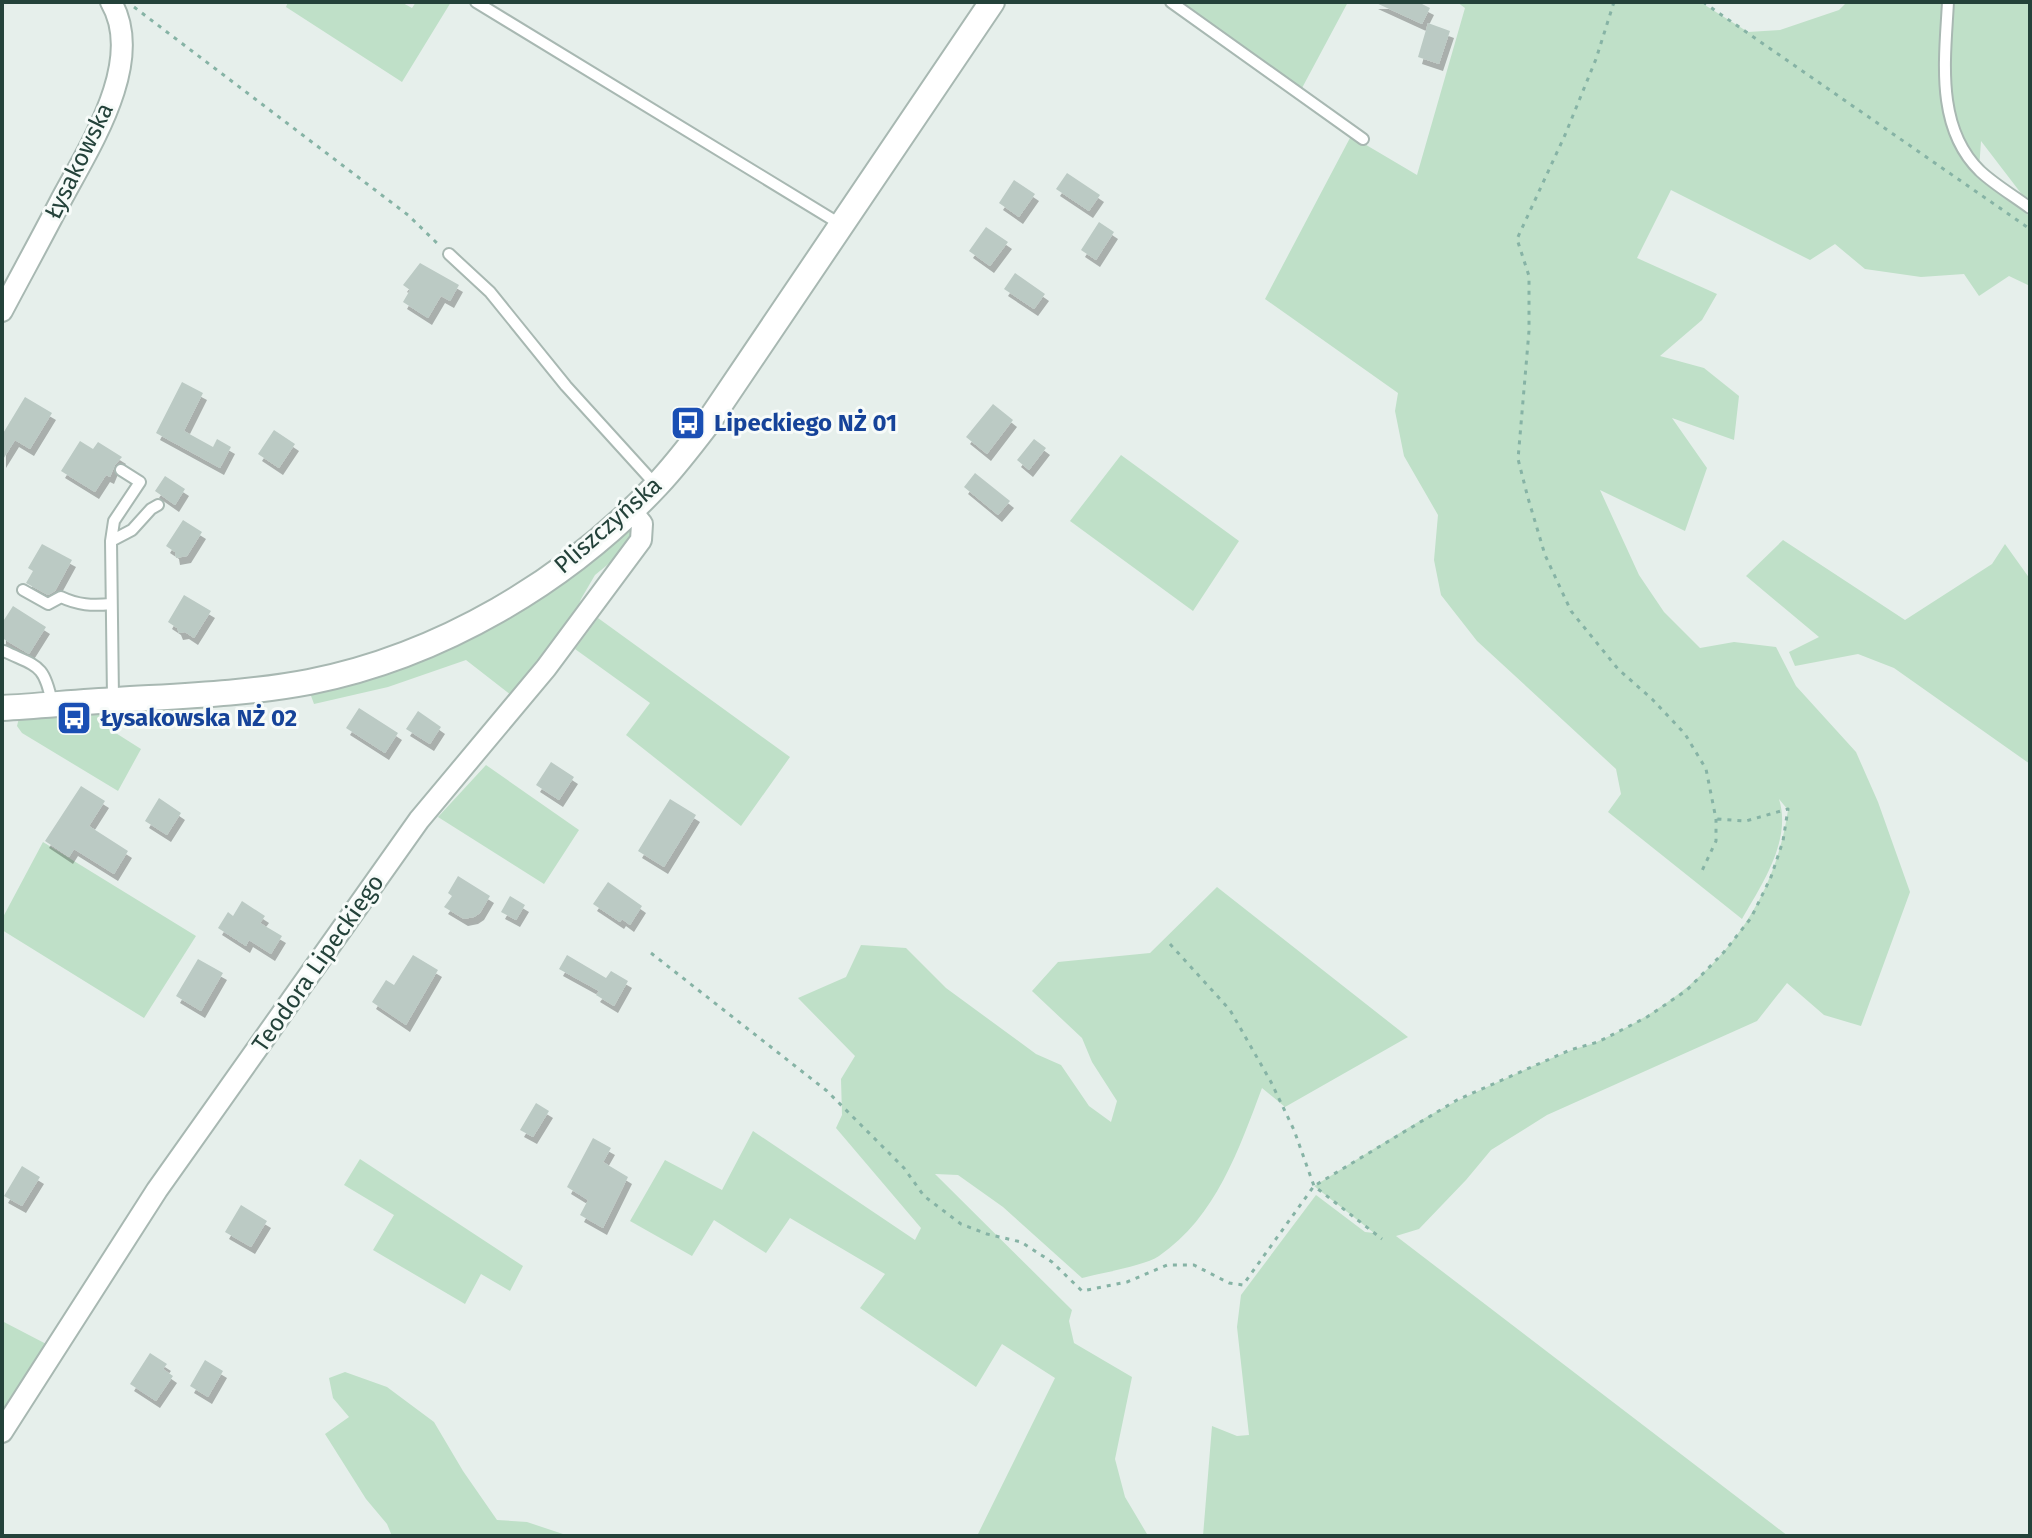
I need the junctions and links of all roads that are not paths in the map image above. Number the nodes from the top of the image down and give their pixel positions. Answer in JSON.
{"nodes":[{"id":1,"x":111,"y":2,"type":"edge"},
{"id":2,"x":476,"y":2,"type":"edge"},
{"id":3,"x":992,"y":2,"type":"edge"},
{"id":4,"x":1171,"y":2,"type":"edge"},
{"id":5,"x":1948,"y":2,"type":"edge"},
{"id":6,"x":1363,"y":139,"type":"dead end"},
{"id":7,"x":2030,"y":208,"type":"edge"},
{"id":8,"x":841,"y":224,"type":"junction"},
{"id":9,"x":449,"y":254,"type":"road end"},
{"id":10,"x":2,"y":311,"type":"edge"},
{"id":11,"x":121,"y":470,"type":"dead end"},
{"id":12,"x":657,"y":485,"type":"junction"},
{"id":13,"x":158,"y":505,"type":"dead end"},
{"id":14,"x":631,"y":510,"type":"junction"},
{"id":15,"x":111,"y":541,"type":"junction"},
{"id":16,"x":23,"y":590,"type":"dead end"},
{"id":17,"x":111,"y":604,"type":"junction"},
{"id":18,"x":4,"y":651,"type":"edge"},
{"id":19,"x":113,"y":700,"type":"junction"},
{"id":20,"x":52,"y":705,"type":"junction"},
{"id":21,"x":2,"y":708,"type":"edge"},
{"id":22,"x":2,"y":1432,"type":"edge"}],
"edges":[{"from":1,"to":10,"type":"street","name":"Łysakowska"},
{"from":2,"to":8,"type":"lane"},
{"from":3,"to":8,"type":"street","name":"Pliszczyńska"},
{"from":4,"to":6,"type":"lane"},
{"from":5,"to":7,"type":"lane"},
{"from":8,"to":12,"type":"street","name":"Pliszczyńska"},
{"from":9,"to":12,"type":"lane"},
{"from":11,"to":15,"type":"lane"},
{"from":12,"to":14,"type":"street","name":"Pliszczyńska"},
{"from":13,"to":15,"type":"lane"},
{"from":14,"to":19,"type":"street","name":"Pliszczyńska"},
{"from":14,"to":22,"type":"street","name":"Teodora Lipeckiego"},
{"from":15,"to":17,"type":"lane"},
{"from":16,"to":17,"type":"lane"},
{"from":17,"to":19,"type":"lane"},
{"from":18,"to":20,"type":"lane"},
{"from":19,"to":20,"type":"street","name":"Pliszczyńska"},
{"from":20,"to":21,"type":"street","name":"Pliszczyńska"}]}
